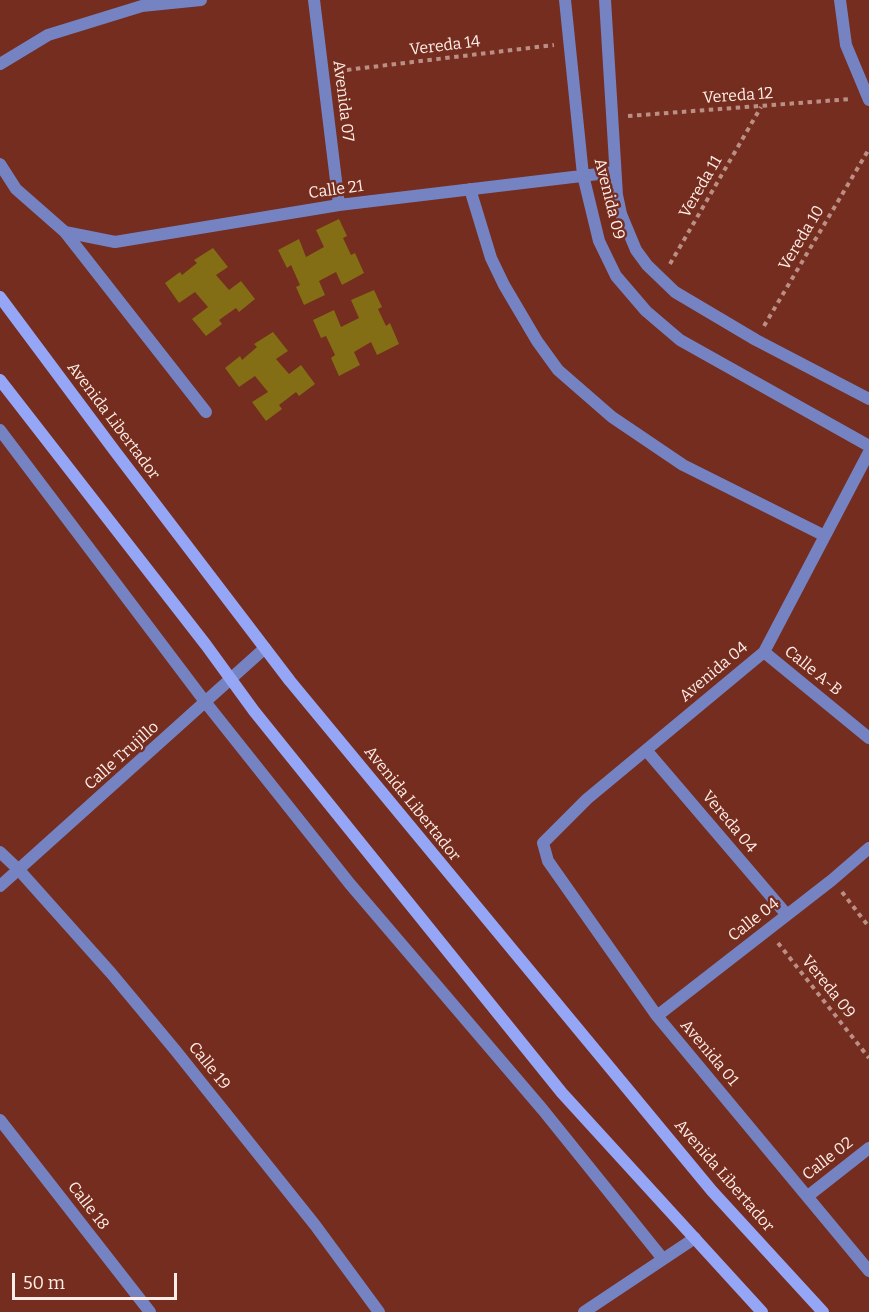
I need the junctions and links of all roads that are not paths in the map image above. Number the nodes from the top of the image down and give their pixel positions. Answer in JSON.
{"nodes":[{"id":1,"x":201,"y":0,"type":"edge"},
{"id":2,"x":314,"y":0,"type":"edge"},
{"id":3,"x":565,"y":0,"type":"edge"},
{"id":4,"x":605,"y":0,"type":"edge"},
{"id":5,"x":840,"y":0,"type":"edge"},
{"id":6,"x":0,"y":64,"type":"edge"},
{"id":7,"x":868,"y":98,"type":"edge"},
{"id":8,"x":0,"y":164,"type":"edge"},
{"id":9,"x":615,"y":172,"type":"junction"},
{"id":10,"x":583,"y":175,"type":"junction"},
{"id":11,"x":470,"y":189,"type":"junction"},
{"id":12,"x":339,"y":205,"type":"junction"},
{"id":13,"x":65,"y":232,"type":"junction"},
{"id":14,"x":0,"y":297,"type":"edge"},
{"id":15,"x":0,"y":380,"type":"edge"},
{"id":16,"x":869,"y":399,"type":"edge"},
{"id":17,"x":206,"y":412,"type":"dead end"},
{"id":18,"x":0,"y":430,"type":"edge"},
{"id":19,"x":869,"y":446,"type":"edge"},
{"id":20,"x":869,"y":452,"type":"edge"},
{"id":21,"x":825,"y":536,"type":"junction"},
{"id":22,"x":265,"y":648,"type":"junction"},
{"id":23,"x":764,"y":652,"type":"junction"},
{"id":24,"x":231,"y":680,"type":"junction"},
{"id":25,"x":206,"y":703,"type":"junction"},
{"id":26,"x":869,"y":738,"type":"edge"},
{"id":27,"x":646,"y":750,"type":"junction"},
{"id":28,"x":543,"y":843,"type":"joint"},
{"id":29,"x":869,"y":848,"type":"edge"},
{"id":30,"x":0,"y":852,"type":"edge"},
{"id":31,"x":19,"y":870,"type":"junction"},
{"id":32,"x":0,"y":886,"type":"edge"},
{"id":33,"x":787,"y":915,"type":"junction"},
{"id":34,"x":657,"y":1016,"type":"junction"},
{"id":35,"x":0,"y":1120,"type":"edge"},
{"id":36,"x":869,"y":1148,"type":"edge"},
{"id":37,"x":808,"y":1196,"type":"junction"},
{"id":38,"x":695,"y":1238,"type":"junction"},
{"id":39,"x":663,"y":1259,"type":"junction"},
{"id":40,"x":869,"y":1271,"type":"edge"},
{"id":41,"x":150,"y":1312,"type":"edge"},
{"id":42,"x":379,"y":1312,"type":"edge"},
{"id":43,"x":584,"y":1312,"type":"edge"},
{"id":44,"x":762,"y":1312,"type":"edge"},
{"id":45,"x":823,"y":1312,"type":"edge"}],
"edges":[{"from":1,"to":6,"type":"street"},
{"from":2,"to":12,"type":"street","name":"Avenida 07"},
{"from":3,"to":10,"type":"street","name":"Avenida 09"},
{"from":4,"to":9,"type":"street","name":"Avenida 09"},
{"from":5,"to":7,"type":"street"},
{"from":8,"to":13,"type":"street"},
{"from":9,"to":10,"type":"street","name":"Calle 21"},
{"from":9,"to":16,"type":"street","name":"Avenida 09"},
{"from":10,"to":11,"type":"street","name":"Calle 21"},
{"from":10,"to":19,"type":"street","name":"Avenida 09"},
{"from":11,"to":12,"type":"street","name":"Calle 21"},
{"from":11,"to":21,"type":"street"},
{"from":12,"to":13,"type":"street","name":"Calle 21"},
{"from":13,"to":17,"type":"street"},
{"from":14,"to":22,"type":"street","name":"Avenida Libertador"},
{"from":15,"to":24,"type":"street"},
{"from":18,"to":25,"type":"street"},
{"from":20,"to":21,"type":"street","name":"Avenida 04"},
{"from":21,"to":23,"type":"street","name":"Avenida 04"},
{"from":22,"to":24,"type":"street","name":"Calle Trujillo"},
{"from":22,"to":45,"type":"street","name":"Avenida Libertador"},
{"from":23,"to":26,"type":"street","name":"Calle A-B"},
{"from":23,"to":27,"type":"street","name":"Avenida 04"},
{"from":24,"to":25,"type":"street","name":"Calle Trujillo"},
{"from":24,"to":38,"type":"street"},
{"from":25,"to":31,"type":"street","name":"Calle Trujillo"},
{"from":25,"to":39,"type":"street"},
{"from":27,"to":28,"type":"street","name":"Avenida 04"},
{"from":27,"to":33,"type":"street","name":"Vereda 04"},
{"from":28,"to":34,"type":"street","name":"Avenida 01"},
{"from":29,"to":33,"type":"street","name":"Calle 04"},
{"from":30,"to":31,"type":"street","name":"Calle 19"},
{"from":31,"to":32,"type":"street","name":"Calle Trujillo"},
{"from":31,"to":42,"type":"street","name":"Calle 19"},
{"from":33,"to":34,"type":"street","name":"Calle 04"},
{"from":34,"to":37,"type":"street","name":"Avenida 01"},
{"from":35,"to":41,"type":"street","name":"Calle 18"},
{"from":36,"to":37,"type":"street","name":"Calle 02"},
{"from":37,"to":40,"type":"street","name":"Avenida 01"},
{"from":38,"to":39,"type":"street"},
{"from":38,"to":44,"type":"street"},
{"from":39,"to":43,"type":"street"}]}
